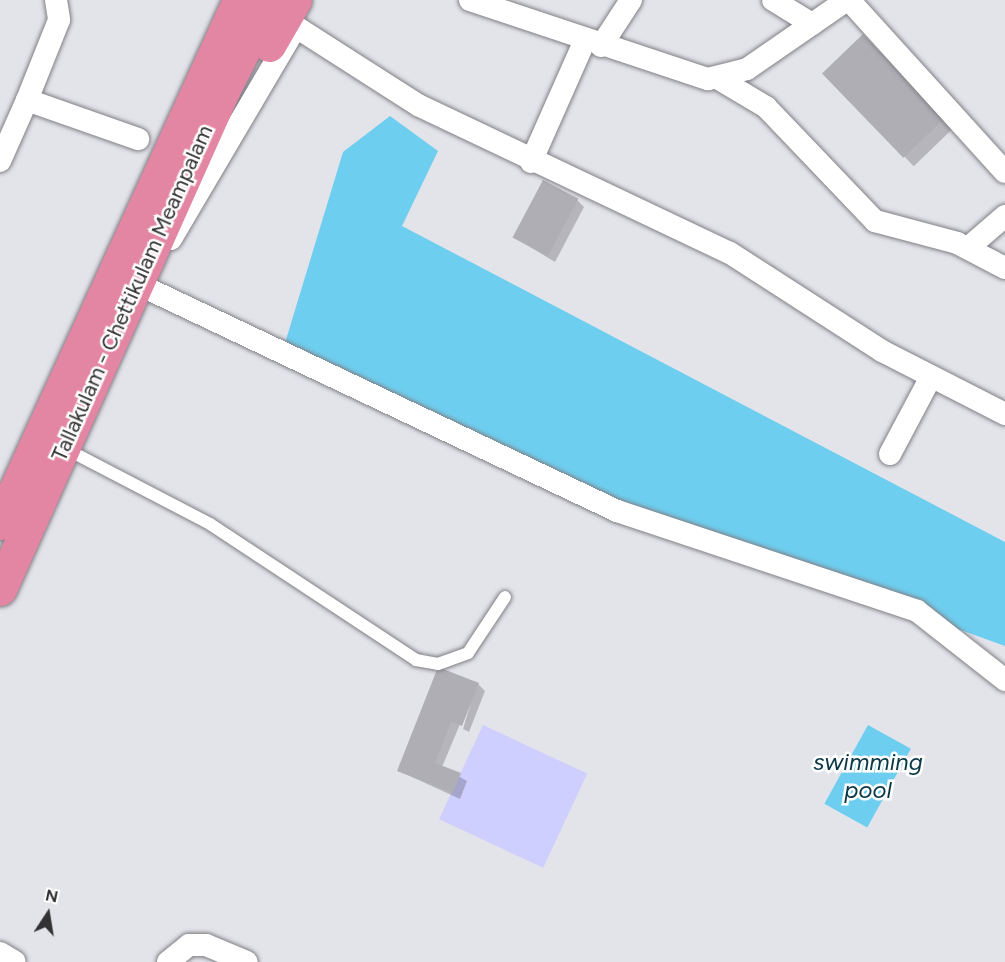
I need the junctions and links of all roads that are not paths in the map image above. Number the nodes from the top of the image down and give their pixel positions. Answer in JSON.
{"nodes":[{"id":1,"x":56,"y":0,"type":"edge"},
{"id":2,"x":239,"y":0,"type":"edge"},
{"id":3,"x":269,"y":0,"type":"edge"},
{"id":4,"x":311,"y":0,"type":"edge"},
{"id":5,"x":470,"y":0,"type":"edge"},
{"id":6,"x":631,"y":0,"type":"edge"},
{"id":7,"x":774,"y":0,"type":"edge"},
{"id":8,"x":848,"y":0,"type":"edge"},
{"id":9,"x":296,"y":13,"type":"edge"},
{"id":10,"x":812,"y":24,"type":"junction"},
{"id":11,"x":593,"y":43,"type":"junction"},
{"id":12,"x":719,"y":79,"type":"junction"},
{"id":13,"x":27,"y":100,"type":"junction"},
{"id":14,"x":138,"y":139,"type":"dead end"},
{"id":15,"x":0,"y":161,"type":"edge"},
{"id":16,"x":531,"y":162,"type":"junction"},
{"id":17,"x":1005,"y":172,"type":"edge"},
{"id":18,"x":192,"y":179,"type":"dead end"},
{"id":19,"x":1005,"y":216,"type":"edge"},
{"id":20,"x":969,"y":248,"type":"junction"},
{"id":21,"x":1005,"y":268,"type":"edge"},
{"id":22,"x":930,"y":377,"type":"junction"},
{"id":23,"x":1005,"y":414,"type":"edge"},
{"id":24,"x":70,"y":452,"type":"dead end"},
{"id":25,"x":890,"y":454,"type":"dead end"},
{"id":26,"x":0,"y":524,"type":"edge"},
{"id":27,"x":0,"y":589,"type":"edge"},
{"id":28,"x":505,"y":597,"type":"dead end"},
{"id":29,"x":1005,"y":680,"type":"edge"},
{"id":30,"x":0,"y":953,"type":"edge"},
{"id":31,"x":15,"y":962,"type":"edge"},
{"id":32,"x":168,"y":962,"type":"edge"},
{"id":33,"x":247,"y":962,"type":"edge"}],
"edges":[{"from":1,"to":13,"type":"street"},
{"from":2,"to":26,"type":"highway","name":"Tallakulam - Chettikulam Meampalam"},
{"from":3,"to":27,"type":"highway","name":"Tallakulam - Chettikulam Meampalam"},
{"from":4,"to":9,"type":"street"},
{"from":5,"to":11,"type":"street"},
{"from":6,"to":11,"type":"street"},
{"from":7,"to":10,"type":"street"},
{"from":8,"to":10,"type":"street"},
{"from":8,"to":17,"type":"street"},
{"from":9,"to":16,"type":"street"},
{"from":9,"to":18,"type":"highway"},
{"from":9,"to":29,"type":"street"},
{"from":10,"to":12,"type":"street"},
{"from":11,"to":12,"type":"street"},
{"from":11,"to":16,"type":"street"},
{"from":12,"to":20,"type":"street"},
{"from":13,"to":14,"type":"street"},
{"from":13,"to":15,"type":"street"},
{"from":16,"to":22,"type":"street"},
{"from":19,"to":20,"type":"street"},
{"from":20,"to":21,"type":"street"},
{"from":22,"to":23,"type":"street"},
{"from":22,"to":25,"type":"street"},
{"from":24,"to":28,"type":"lane"},
{"from":30,"to":31,"type":"street"},
{"from":32,"to":33,"type":"street"}]}
